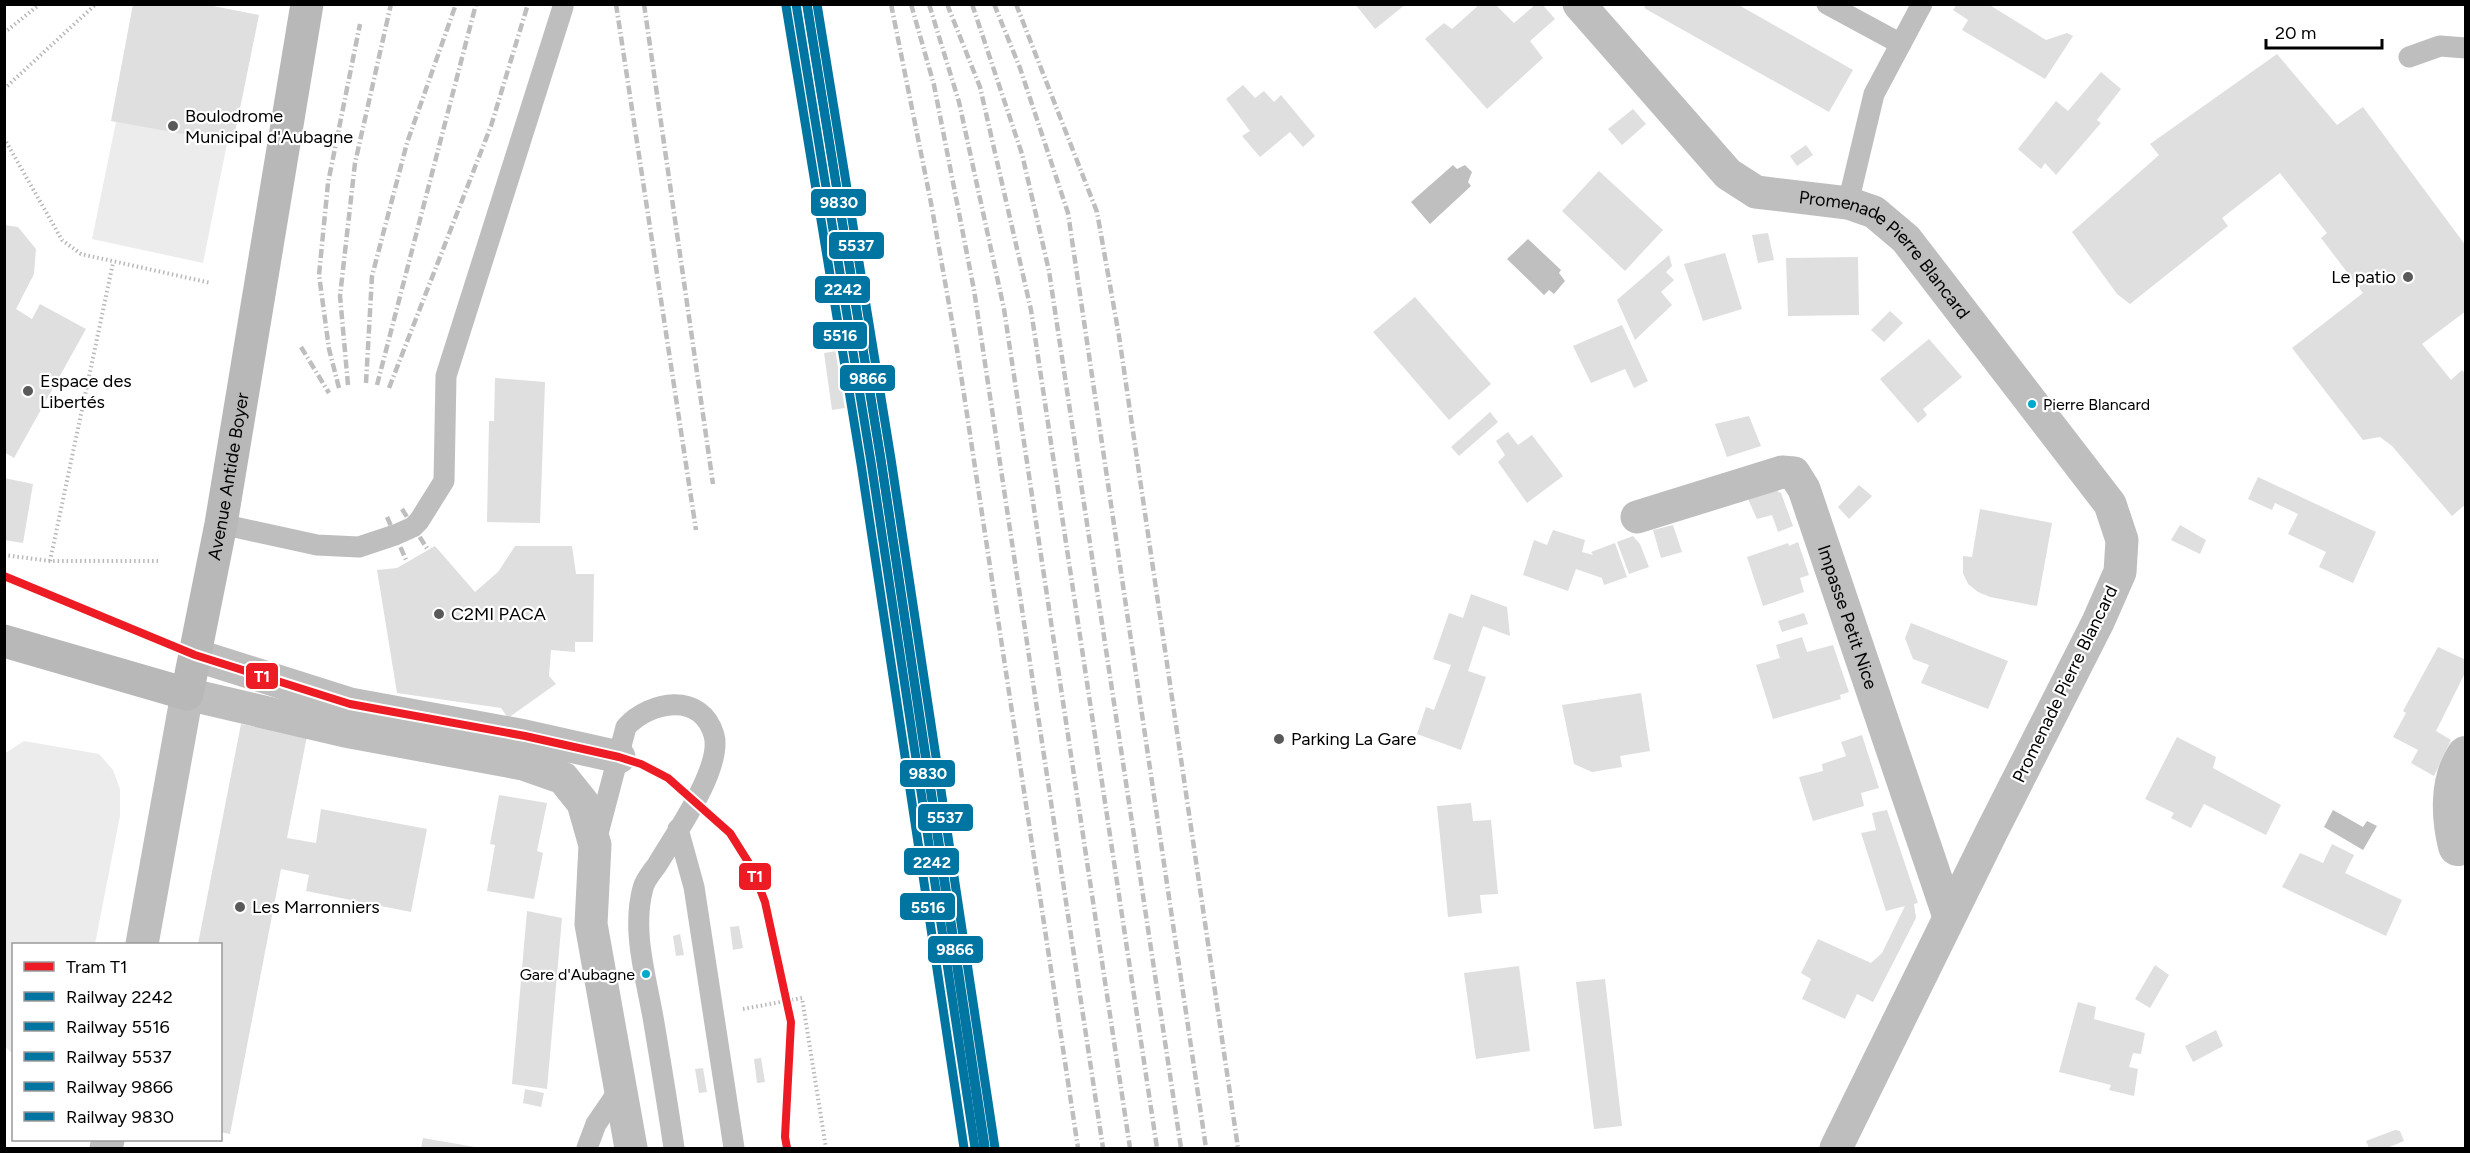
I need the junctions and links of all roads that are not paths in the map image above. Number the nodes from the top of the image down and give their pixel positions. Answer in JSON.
{"nodes":[{"id":1,"x":307,"y":4,"type":"edge"},
{"id":2,"x":1578,"y":4,"type":"edge"},
{"id":3,"x":1827,"y":4,"type":"edge"},
{"id":4,"x":1922,"y":4,"type":"edge"},
{"id":5,"x":563,"y":7,"type":"dead end"},
{"id":6,"x":1900,"y":44,"type":"junction"},
{"id":7,"x":2466,"y":48,"type":"edge"},
{"id":8,"x":2409,"y":57,"type":"dead end"},
{"id":9,"x":1848,"y":203,"type":"junction"},
{"id":10,"x":1637,"y":517,"type":"dead end"},
{"id":11,"x":221,"y":524,"type":"junction"},
{"id":12,"x":4,"y":641,"type":"edge"},
{"id":13,"x":195,"y":654,"type":"junction"},
{"id":14,"x":187,"y":694,"type":"junction"},
{"id":15,"x":619,"y":757,"type":"junction"},
{"id":16,"x":678,"y":829,"type":"junction"},
{"id":17,"x":595,"y":845,"type":"junction"},
{"id":18,"x":1949,"y":917,"type":"junction"},
{"id":19,"x":142,"y":943,"type":"edge"},
{"id":20,"x":622,"y":1086,"type":"junction"},
{"id":21,"x":587,"y":1149,"type":"edge"},
{"id":22,"x":631,"y":1149,"type":"edge"},
{"id":23,"x":674,"y":1149,"type":"edge"},
{"id":24,"x":734,"y":1149,"type":"edge"},
{"id":25,"x":1836,"y":1149,"type":"edge"}],
"edges":[{"from":1,"to":11,"type":"main road","name":"Avenue Antide Boyer"},
{"from":2,"to":9,"type":"street","name":"Promenade Pierre Blancard"},
{"from":3,"to":6,"type":"lane"},
{"from":4,"to":6,"type":"lane"},
{"from":5,"to":11,"type":"lane"},
{"from":6,"to":9,"type":"lane"},
{"from":7,"to":8,"type":"lane"},
{"from":9,"to":18,"type":"street","name":"Promenade Pierre Blancard"},
{"from":10,"to":18,"type":"street","name":"Impasse Petit Nice"},
{"from":11,"to":13,"type":"main road","name":"Avenue Antide Boyer"},
{"from":12,"to":14,"type":"main road"},
{"from":13,"to":14,"type":"main road","name":"Avenue Antide Boyer"},
{"from":13,"to":15,"type":"street"},
{"from":14,"to":17,"type":"street"},
{"from":14,"to":19,"type":"street","name":"Avenue Antide Boyer"},
{"from":15,"to":16,"type":"lane"},
{"from":15,"to":17,"type":"lane"},
{"from":16,"to":23,"type":"lane"},
{"from":16,"to":24,"type":"lane"},
{"from":17,"to":20,"type":"street"},
{"from":18,"to":25,"type":"street","name":"Promenade Pierre Blancard"},
{"from":20,"to":21,"type":"lane"},
{"from":20,"to":22,"type":"street"}]}
